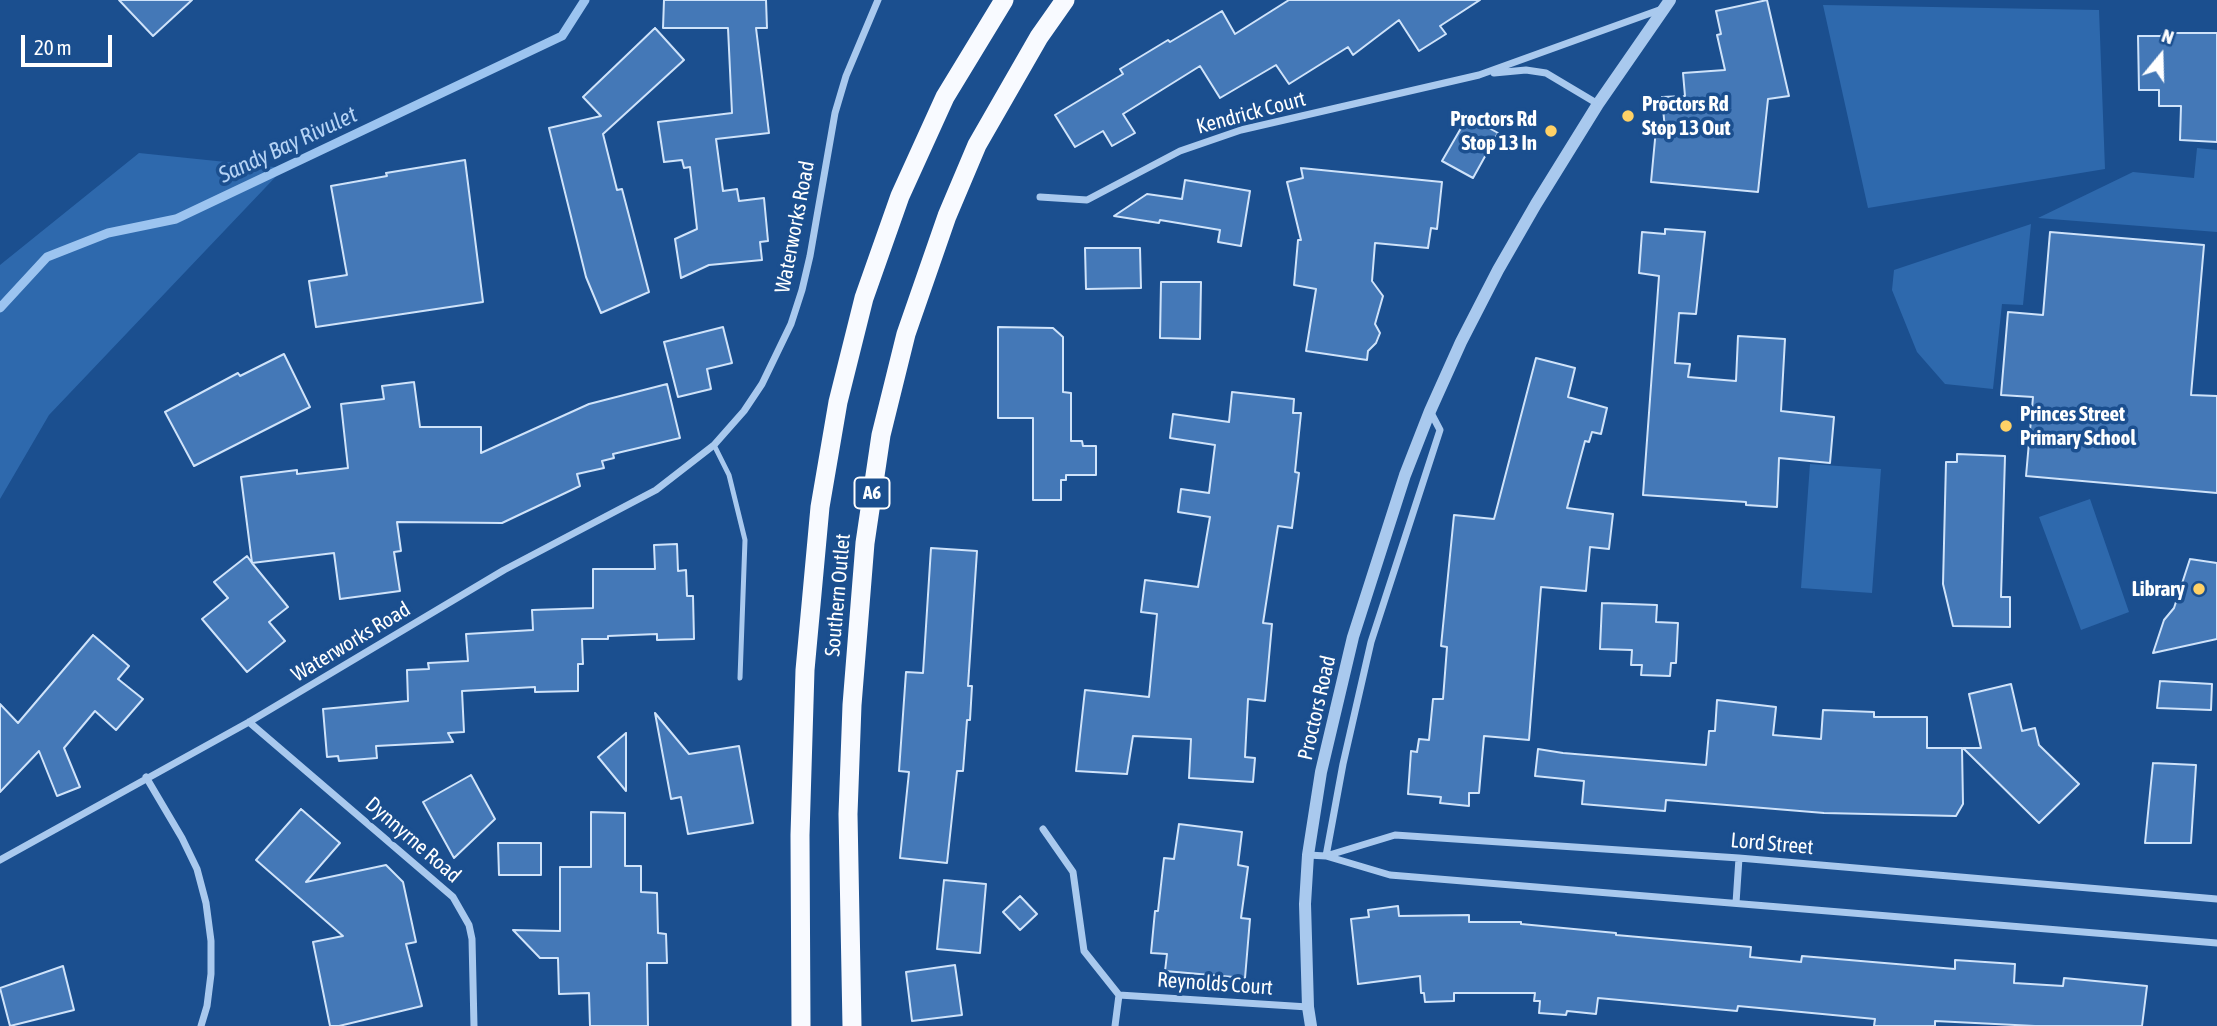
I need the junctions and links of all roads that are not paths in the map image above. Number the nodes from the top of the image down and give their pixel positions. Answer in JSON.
{"nodes":[{"id":1,"x":878,"y":0,"type":"edge"},
{"id":2,"x":1004,"y":0,"type":"edge"},
{"id":3,"x":1065,"y":0,"type":"edge"},
{"id":4,"x":1666,"y":4,"type":"edge"},
{"id":5,"x":1479,"y":75,"type":"junction"},
{"id":6,"x":1598,"y":104,"type":"junction"},
{"id":7,"x":1040,"y":197,"type":"dead end"},
{"id":8,"x":1430,"y":411,"type":"junction"},
{"id":9,"x":714,"y":444,"type":"junction"},
{"id":10,"x":740,"y":678,"type":"dead end"},
{"id":11,"x":249,"y":722,"type":"junction"},
{"id":12,"x":146,"y":778,"type":"junction"},
{"id":13,"x":1043,"y":830,"type":"dead end"},
{"id":14,"x":1308,"y":855,"type":"junction"},
{"id":15,"x":1326,"y":856,"type":"junction"},
{"id":16,"x":1739,"y":858,"type":"junction"},
{"id":17,"x":0,"y":860,"type":"edge"},
{"id":18,"x":2217,"y":899,"type":"edge"},
{"id":19,"x":1736,"y":902,"type":"junction"},
{"id":20,"x":2217,"y":943,"type":"edge"},
{"id":21,"x":1119,"y":995,"type":"junction"},
{"id":22,"x":1308,"y":1007,"type":"junction"},
{"id":23,"x":201,"y":1026,"type":"edge"},
{"id":24,"x":474,"y":1026,"type":"edge"},
{"id":25,"x":801,"y":1026,"type":"edge"},
{"id":26,"x":852,"y":1026,"type":"edge"},
{"id":27,"x":1115,"y":1026,"type":"edge"},
{"id":28,"x":1311,"y":1026,"type":"edge"}],
"edges":[{"from":1,"to":9,"type":"street","name":"Waterworks Road"},
{"from":2,"to":25,"type":"highway","name":"Southern Outlet","number":"A6"},
{"from":3,"to":26,"type":"highway","name":"Southern Outlet","number":"A6"},
{"from":4,"to":5,"type":"street","name":"Kendrick Court"},
{"from":4,"to":6,"type":"street","name":"Proctors Road"},
{"from":5,"to":6,"type":"street","name":"Kendrick Court"},
{"from":5,"to":7,"type":"street","name":"Kendrick Court"},
{"from":6,"to":8,"type":"street","name":"Proctors Road"},
{"from":8,"to":14,"type":"street","name":"Proctors Road"},
{"from":8,"to":15,"type":"street","name":"Proctors Road"},
{"from":9,"to":10,"type":"lane"},
{"from":9,"to":11,"type":"street","name":"Waterworks Road"},
{"from":11,"to":12,"type":"street","name":"Waterworks Road"},
{"from":11,"to":24,"type":"street","name":"Dynnyrne Road"},
{"from":12,"to":17,"type":"street","name":"Waterworks Road"},
{"from":12,"to":23,"type":"street"},
{"from":13,"to":21,"type":"street"},
{"from":14,"to":15,"type":"street","name":"Lord Street"},
{"from":14,"to":22,"type":"street","name":"Proctors Road"},
{"from":15,"to":16,"type":"street","name":"Lord Street"},
{"from":15,"to":19,"type":"street","name":"Lord Street"},
{"from":16,"to":18,"type":"street","name":"Lord Street"},
{"from":16,"to":19,"type":"street"},
{"from":19,"to":20,"type":"street","name":"Lord Street"},
{"from":21,"to":22,"type":"street","name":"Reynolds Court"},
{"from":21,"to":27,"type":"street"},
{"from":22,"to":28,"type":"street","name":"Proctors Road"}]}
